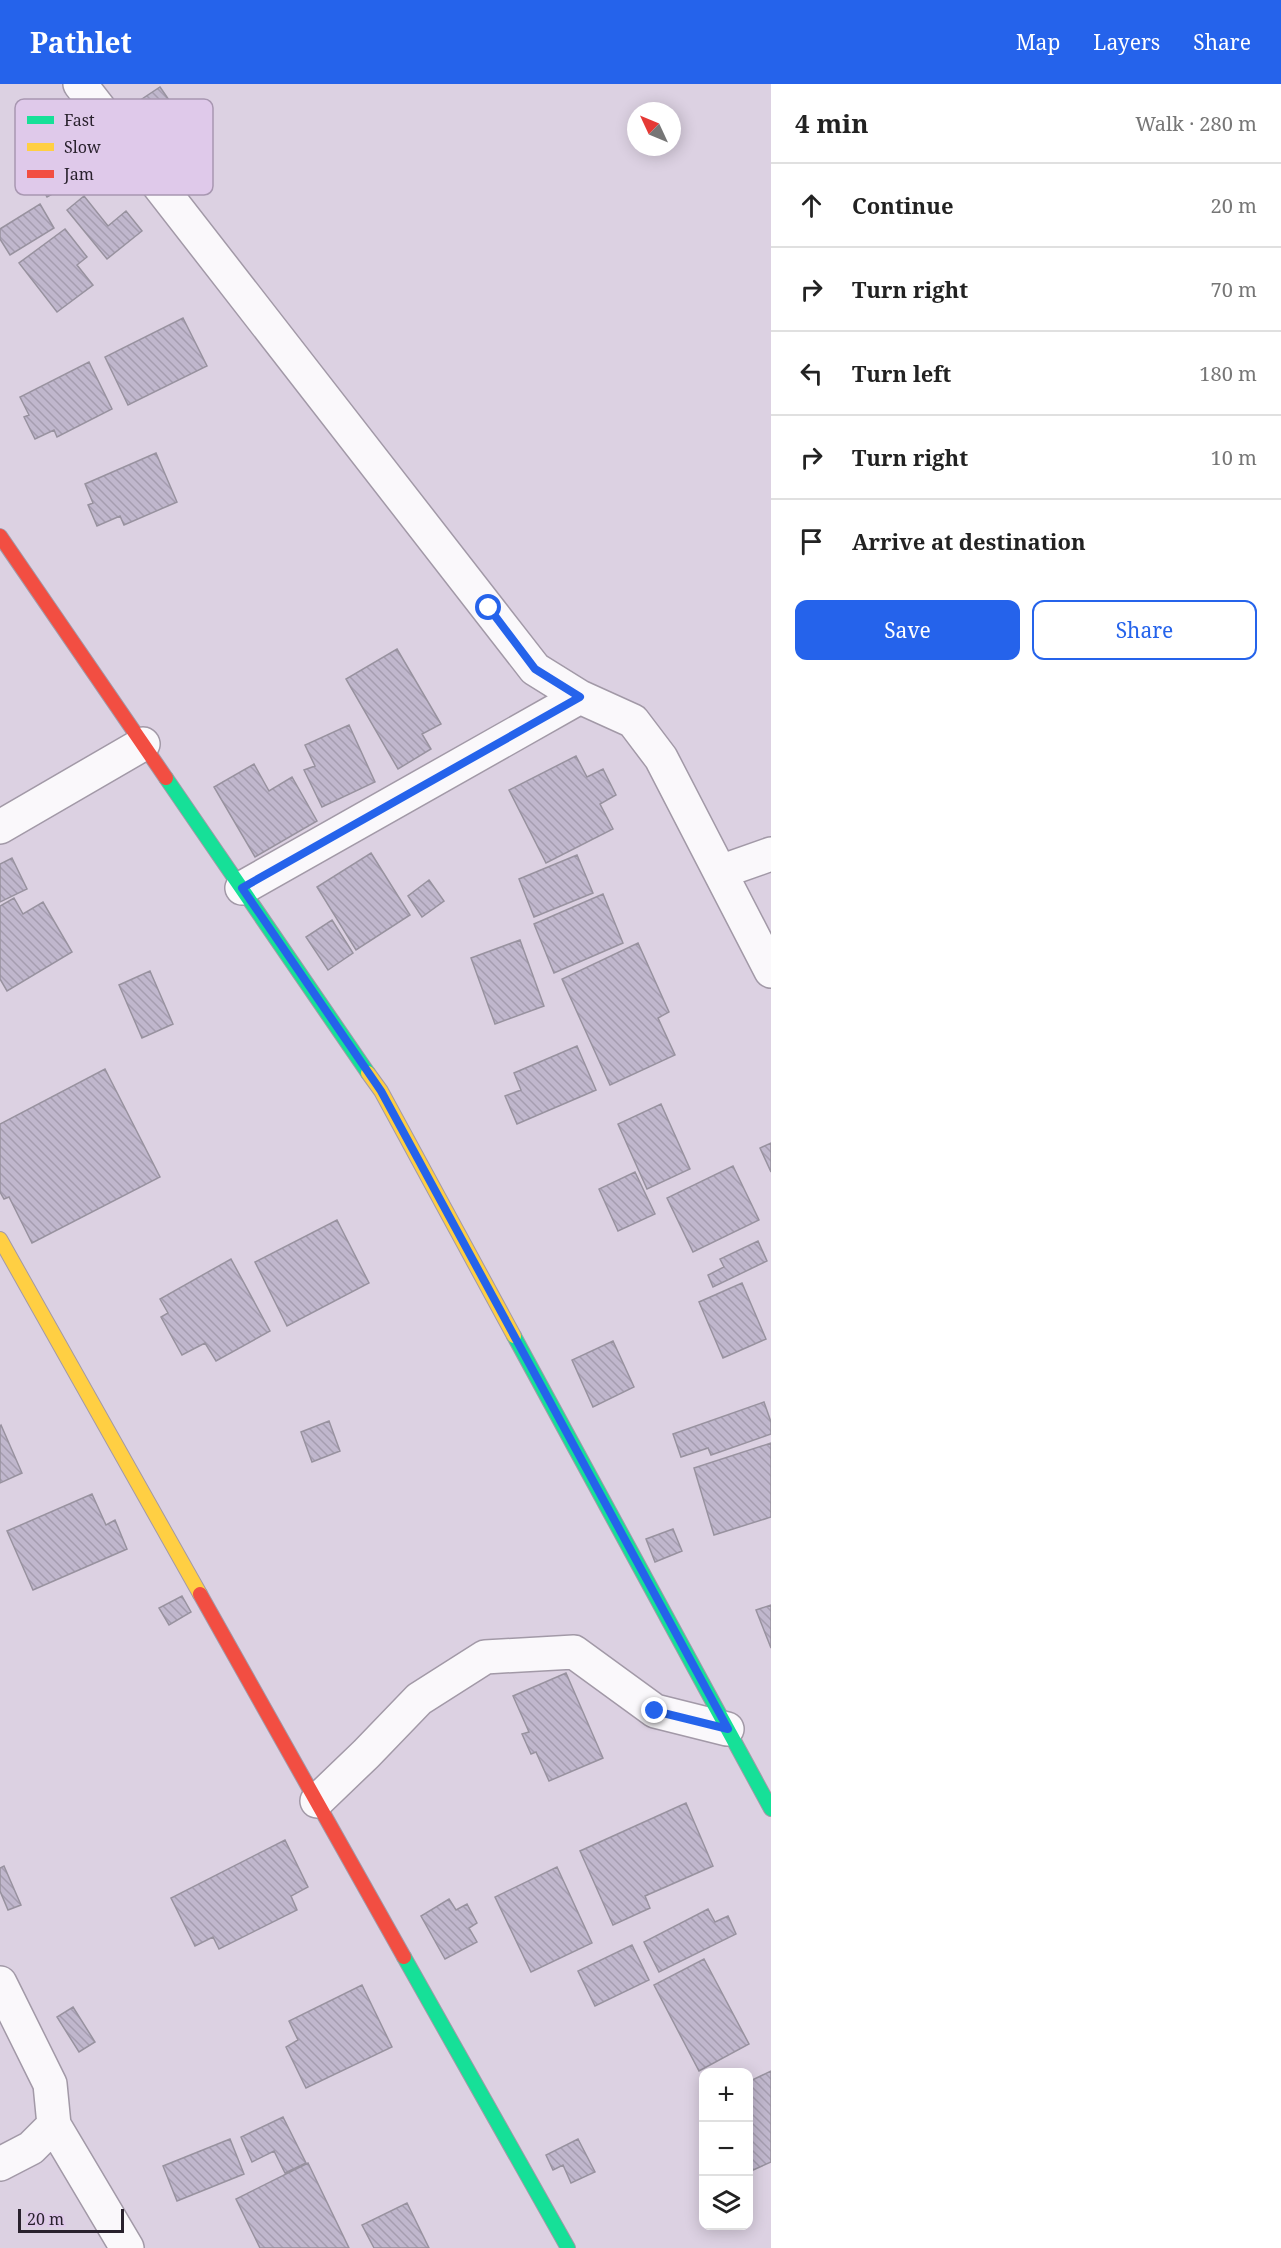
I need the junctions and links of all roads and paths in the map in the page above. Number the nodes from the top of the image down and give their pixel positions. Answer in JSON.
{"nodes":[{"id":1,"x":80,"y":84,"type":"edge"},
{"id":2,"x":92,"y":99,"type":"edge"},
{"id":3,"x":166,"y":195,"type":"edge"},
{"id":4,"x":0,"y":536,"type":"edge"},
{"id":5,"x":580,"y":697,"type":"junction"},
{"id":6,"x":143,"y":744,"type":"junction"},
{"id":7,"x":0,"y":827,"type":"edge"},
{"id":8,"x":771,"y":854,"type":"edge"},
{"id":9,"x":720,"y":872,"type":"junction"},
{"id":10,"x":242,"y":888,"type":"junction"},
{"id":11,"x":771,"y":971,"type":"edge"},
{"id":12,"x":0,"y":1239,"type":"edge"},
{"id":13,"x":728,"y":1729,"type":"junction"},
{"id":14,"x":317,"y":1801,"type":"junction"},
{"id":15,"x":771,"y":1809,"type":"edge"},
{"id":16,"x":0,"y":1983,"type":"edge"},
{"id":17,"x":54,"y":2125,"type":"junction"},
{"id":18,"x":0,"y":2164,"type":"edge"},
{"id":19,"x":127,"y":2248,"type":"edge"},
{"id":20,"x":568,"y":2248,"type":"edge"}],
"edges":[{"from":1,"to":2,"type":"street"},
{"from":3,"to":5,"type":"street"},
{"from":4,"to":6,"type":"street"},
{"from":5,"to":9,"type":"street"},
{"from":5,"to":10,"type":"street"},
{"from":6,"to":7,"type":"street"},
{"from":6,"to":10,"type":"street"},
{"from":8,"to":9,"type":"street"},
{"from":9,"to":11,"type":"street"},
{"from":10,"to":13,"type":"street"},
{"from":12,"to":14,"type":"street"},
{"from":13,"to":14,"type":"street"},
{"from":13,"to":15,"type":"street"},
{"from":14,"to":20,"type":"street"},
{"from":16,"to":17,"type":"street"},
{"from":17,"to":18,"type":"street"},
{"from":17,"to":19,"type":"street"}]}
